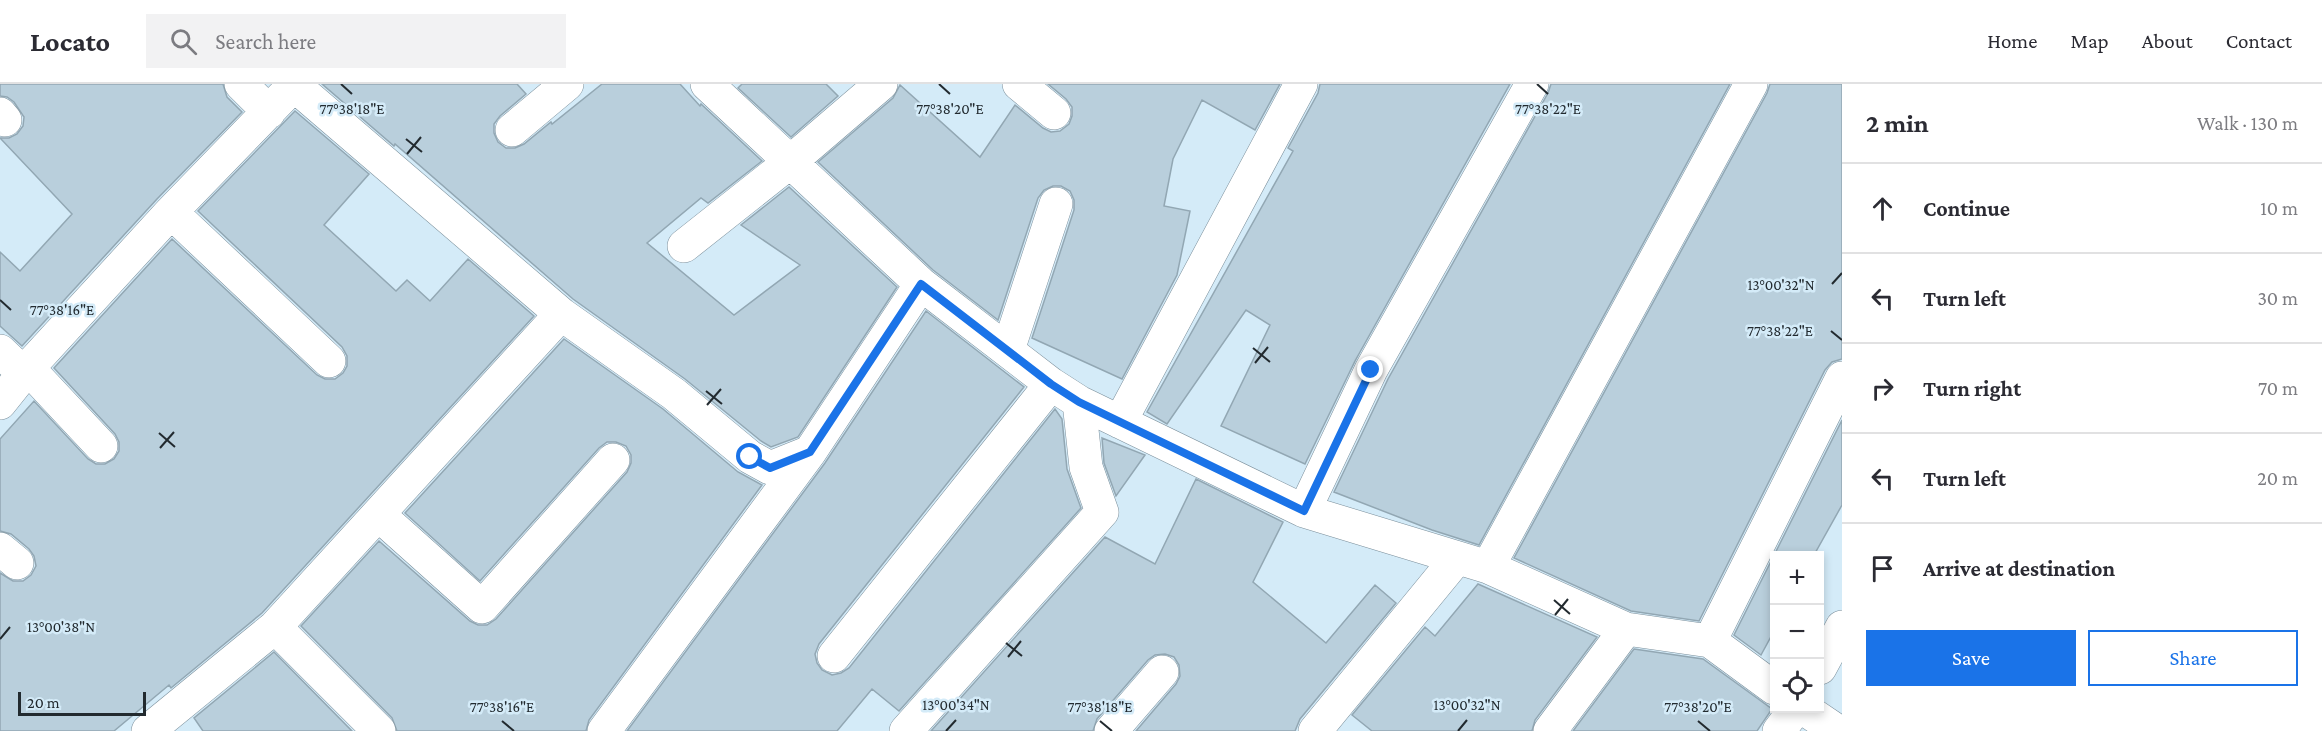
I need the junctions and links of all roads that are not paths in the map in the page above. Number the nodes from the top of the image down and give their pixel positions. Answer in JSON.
{"nodes":[{"id":1,"x":241,"y":84,"type":"edge"},
{"id":2,"x":567,"y":84,"type":"edge"},
{"id":3,"x":707,"y":84,"type":"edge"},
{"id":4,"x":881,"y":84,"type":"edge"},
{"id":5,"x":1019,"y":84,"type":"edge"},
{"id":6,"x":1301,"y":84,"type":"edge"},
{"id":7,"x":1532,"y":84,"type":"edge"},
{"id":8,"x":1751,"y":84,"type":"edge"},
{"id":9,"x":294,"y":85,"type":"edge"},
{"id":10,"x":269,"y":112,"type":"junction"},
{"id":11,"x":1054,"y":113,"type":"dead end"},
{"id":12,"x":512,"y":130,"type":"dead end"},
{"id":13,"x":790,"y":162,"type":"junction"},
{"id":14,"x":1056,"y":204,"type":"dead end"},
{"id":15,"x":171,"y":212,"type":"junction"},
{"id":16,"x":684,"y":246,"type":"dead end"},
{"id":17,"x":921,"y":284,"type":"junction"},
{"id":18,"x":561,"y":314,"type":"junction"},
{"id":19,"x":1008,"y":350,"type":"junction"},
{"id":20,"x":0,"y":351,"type":"edge"},
{"id":21,"x":329,"y":361,"type":"dead end"},
{"id":22,"x":26,"y":371,"type":"junction"},
{"id":23,"x":1842,"y":378,"type":"edge"},
{"id":24,"x":1051,"y":384,"type":"junction"},
{"id":25,"x":1079,"y":402,"type":"junction"},
{"id":26,"x":0,"y":403,"type":"edge"},
{"id":27,"x":1120,"y":422,"type":"junction"},
{"id":28,"x":101,"y":446,"type":"dead end"},
{"id":29,"x":810,"y":452,"type":"junction"},
{"id":30,"x":613,"y":460,"type":"dead end"},
{"id":31,"x":1304,"y":511,"type":"junction"},
{"id":32,"x":379,"y":515,"type":"junction"},
{"id":33,"x":1457,"y":558,"type":"junction"},
{"id":34,"x":1488,"y":567,"type":"junction"},
{"id":35,"x":275,"y":627,"type":"junction"},
{"id":36,"x":1842,"y":627,"type":"edge"},
{"id":37,"x":1626,"y":629,"type":"junction"},
{"id":38,"x":1710,"y":641,"type":"junction"},
{"id":39,"x":834,"y":656,"type":"dead end"},
{"id":40,"x":1824,"y":661,"type":"edge"},
{"id":41,"x":1162,"y":672,"type":"dead end"},
{"id":42,"x":1770,"y":685,"type":"edge"},
{"id":43,"x":1792,"y":713,"type":"edge"},
{"id":44,"x":1810,"y":713,"type":"edge"},
{"id":45,"x":148,"y":731,"type":"edge"},
{"id":46,"x":379,"y":731,"type":"edge"},
{"id":47,"x":604,"y":731,"type":"edge"},
{"id":48,"x":906,"y":731,"type":"edge"},
{"id":49,"x":1111,"y":731,"type":"edge"},
{"id":50,"x":1315,"y":731,"type":"edge"},
{"id":51,"x":1550,"y":731,"type":"edge"},
{"id":52,"x":1779,"y":731,"type":"edge"},
{"id":53,"x":1837,"y":731,"type":"edge"}],
"edges":[{"from":1,"to":10,"type":"street"},
{"from":2,"to":12,"type":"street"},
{"from":3,"to":13,"type":"street"},
{"from":4,"to":13,"type":"street"},
{"from":5,"to":11,"type":"street"},
{"from":6,"to":27,"type":"street"},
{"from":7,"to":31,"type":"street"},
{"from":8,"to":34,"type":"street"},
{"from":9,"to":10,"type":"street"},
{"from":9,"to":18,"type":"street"},
{"from":10,"to":15,"type":"street"},
{"from":13,"to":16,"type":"street"},
{"from":13,"to":17,"type":"street"},
{"from":14,"to":19,"type":"street"},
{"from":15,"to":21,"type":"street"},
{"from":15,"to":22,"type":"street"},
{"from":17,"to":19,"type":"street"},
{"from":17,"to":29,"type":"street"},
{"from":18,"to":29,"type":"street"},
{"from":18,"to":32,"type":"street"},
{"from":19,"to":24,"type":"street"},
{"from":20,"to":22,"type":"street"},
{"from":22,"to":26,"type":"street"},
{"from":22,"to":28,"type":"street"},
{"from":23,"to":38,"type":"street"},
{"from":24,"to":25,"type":"street"},
{"from":24,"to":39,"type":"street"},
{"from":25,"to":27,"type":"street"},
{"from":25,"to":48,"type":"street"},
{"from":27,"to":31,"type":"street"},
{"from":29,"to":47,"type":"street"},
{"from":30,"to":32,"type":"street"},
{"from":31,"to":33,"type":"street"},
{"from":32,"to":35,"type":"street"},
{"from":33,"to":34,"type":"street"},
{"from":33,"to":50,"type":"street"},
{"from":34,"to":37,"type":"street"},
{"from":35,"to":45,"type":"street"},
{"from":35,"to":46,"type":"street"},
{"from":36,"to":40,"type":"street"},
{"from":37,"to":38,"type":"street"},
{"from":37,"to":51,"type":"street"},
{"from":38,"to":42,"type":"street"},
{"from":41,"to":49,"type":"street"},
{"from":43,"to":52,"type":"street"},
{"from":44,"to":53,"type":"street"}]}
